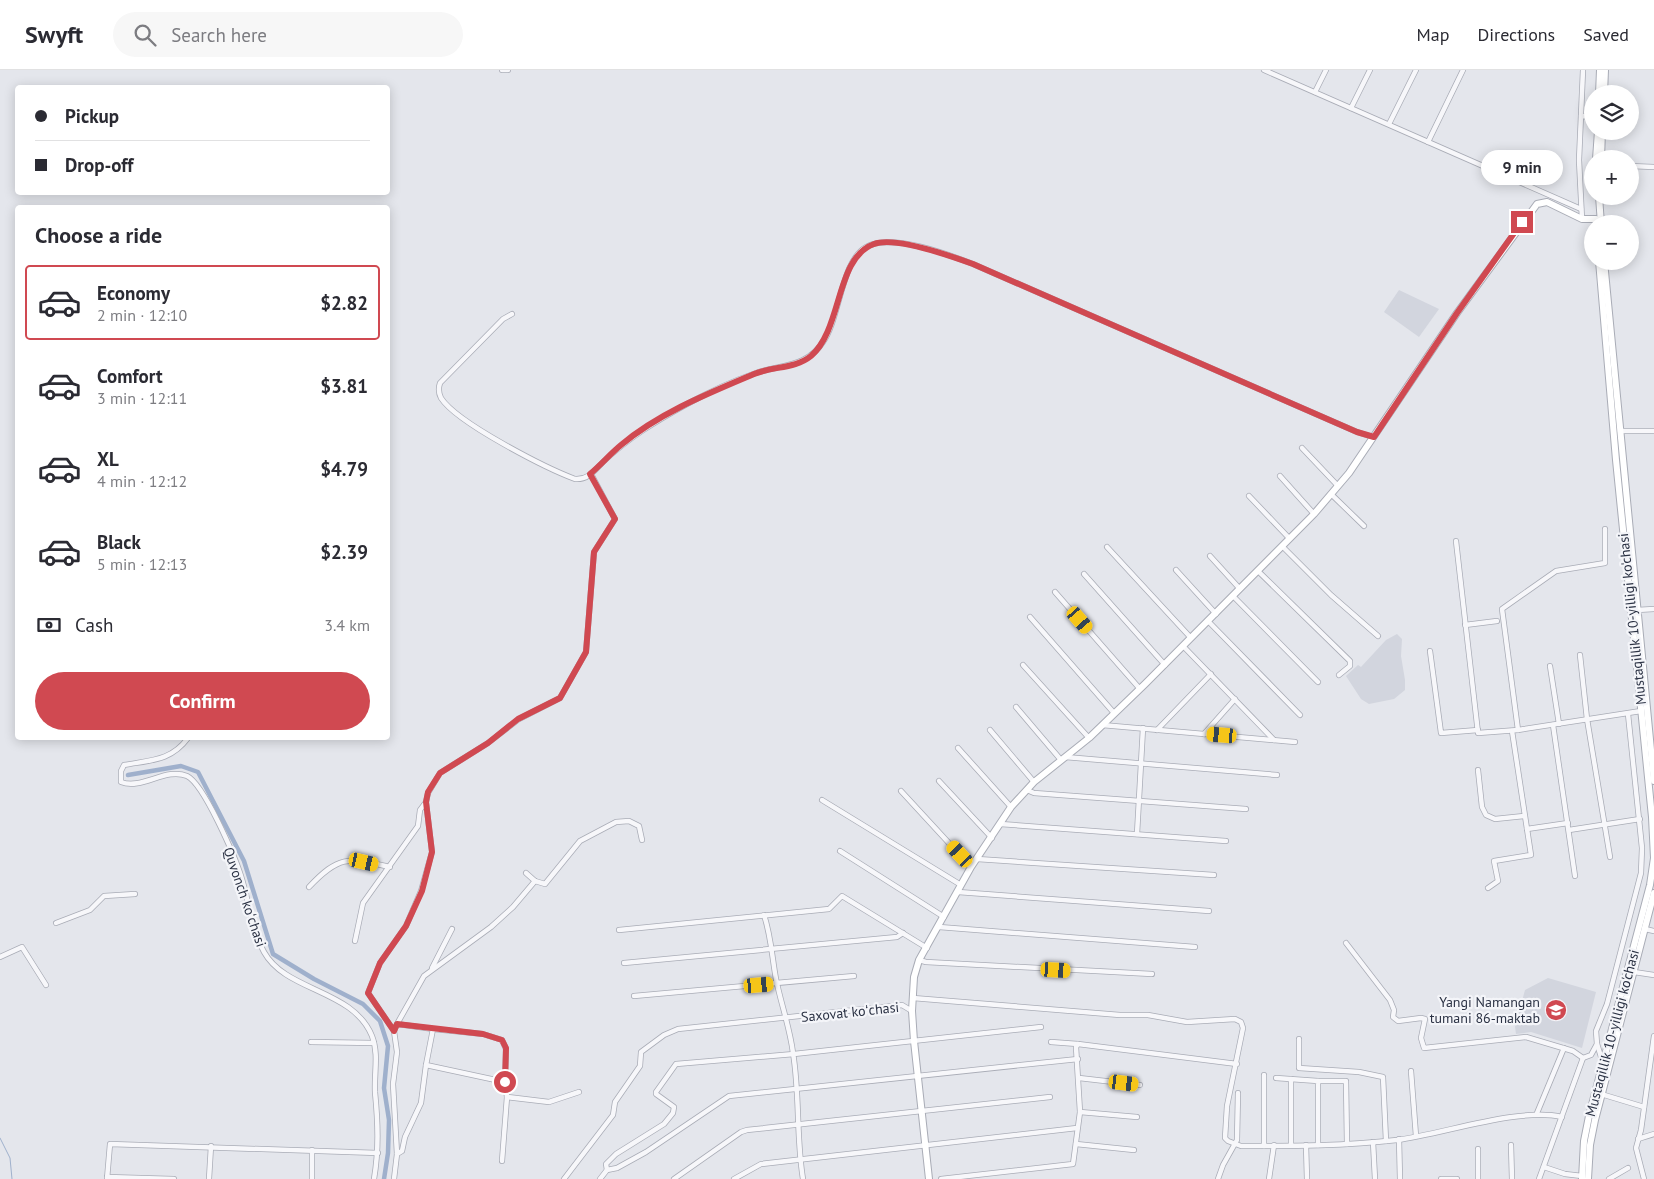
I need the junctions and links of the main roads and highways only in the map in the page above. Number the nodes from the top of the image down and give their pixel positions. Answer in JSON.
{"nodes":[{"id":1,"x":1600,"y":70,"type":"edge"},
{"id":2,"x":1605,"y":70,"type":"edge"},
{"id":3,"x":1599,"y":85,"type":"edge"},
{"id":4,"x":1604,"y":85,"type":"edge"},
{"id":5,"x":1584,"y":219,"type":"edge"},
{"id":6,"x":1600,"y":270,"type":"edge"},
{"id":7,"x":1605,"y":270,"type":"edge"},
{"id":8,"x":1616,"y":431,"type":"junction"},
{"id":9,"x":1654,"y":781,"type":"edge"},
{"id":10,"x":1654,"y":893,"type":"edge"},
{"id":11,"x":1584,"y":1178,"type":"edge"},
{"id":12,"x":929,"y":1179,"type":"edge"}],
"edges":[{"from":1,"to":3,"type":"main road"},
{"from":2,"to":4,"type":"main road"},
{"from":5,"to":12,"type":"main road"},
{"from":6,"to":8,"type":"main road","name":"Mustaqillik 10-yilligi ko'chasi"},
{"from":7,"to":8,"type":"main road","name":"Mustaqillik 10-yilligi ko'chasi"},
{"from":8,"to":9,"type":"main road","name":"Mustaqillik 10-yilligi ko'chasi"},
{"from":8,"to":11,"type":"main road","name":"Mustaqillik 10-yilligi ko'chasi"},
{"from":10,"to":11,"type":"main road","name":"Mustaqillik 10-yilligi ko'chasi"}]}
